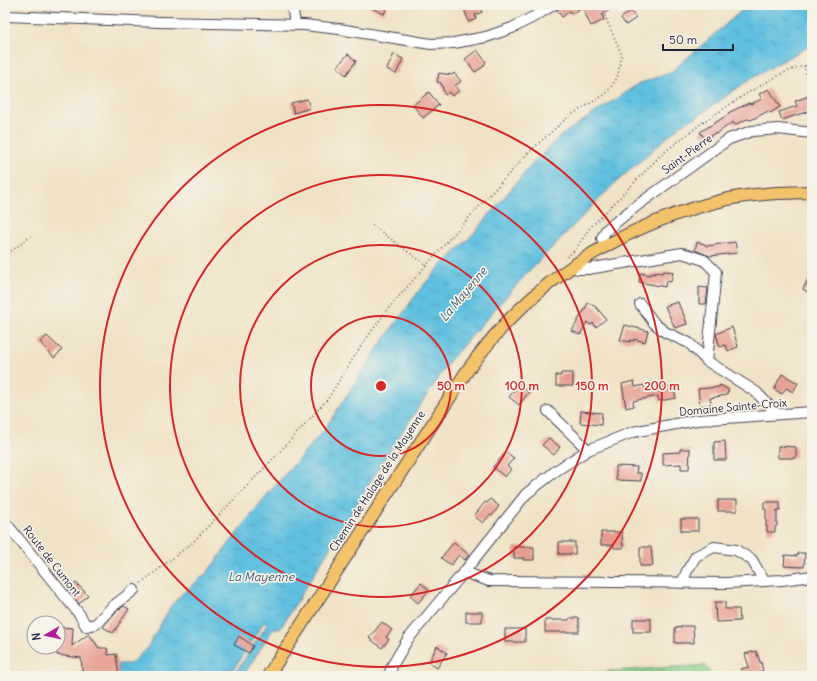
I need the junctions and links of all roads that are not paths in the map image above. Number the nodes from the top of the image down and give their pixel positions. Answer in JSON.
{"nodes":[{"id":1,"x":292,"y":5,"type":"edge"},
{"id":2,"x":553,"y":5,"type":"edge"},
{"id":3,"x":5,"y":16,"type":"edge"},
{"id":4,"x":295,"y":24,"type":"junction"},
{"id":5,"x":812,"y":133,"type":"edge"},
{"id":6,"x":812,"y":192,"type":"edge"},
{"id":7,"x":605,"y":246,"type":"junction"},
{"id":8,"x":569,"y":262,"type":"junction"},
{"id":9,"x":640,"y":304,"type":"dead end"},
{"id":10,"x":707,"y":361,"type":"junction"},
{"id":11,"x":548,"y":411,"type":"dead end"},
{"id":12,"x":812,"y":412,"type":"edge"},
{"id":13,"x":777,"y":414,"type":"junction"},
{"id":14,"x":588,"y":450,"type":"junction"},
{"id":15,"x":5,"y":522,"type":"edge"},
{"id":16,"x":464,"y":572,"type":"junction"},
{"id":17,"x":812,"y":576,"type":"edge"},
{"id":18,"x":764,"y":581,"type":"junction"},
{"id":19,"x":682,"y":583,"type":"junction"},
{"id":20,"x":134,"y":590,"type":"road end"},
{"id":21,"x":268,"y":676,"type":"edge"},
{"id":22,"x":389,"y":676,"type":"edge"}],
"edges":[{"from":1,"to":4,"type":"street"},
{"from":2,"to":4,"type":"street"},
{"from":3,"to":4,"type":"street"},
{"from":5,"to":7,"type":"street","name":"Saint-Pierre"},
{"from":6,"to":7,"type":"main road"},
{"from":7,"to":8,"type":"main road"},
{"from":8,"to":10,"type":"street"},
{"from":8,"to":21,"type":"main road"},
{"from":9,"to":10,"type":"street"},
{"from":10,"to":13,"type":"street"},
{"from":11,"to":14,"type":"street"},
{"from":12,"to":13,"type":"street","name":"Domaine Sainte-Croix"},
{"from":13,"to":14,"type":"street","name":"Domaine Sainte-Croix"},
{"from":14,"to":16,"type":"street","name":"Domaine Sainte-Croix"},
{"from":15,"to":20,"type":"street","name":"Route de Cumont"},
{"from":16,"to":19,"type":"street"},
{"from":16,"to":22,"type":"street","name":"Domaine Sainte-Croix"},
{"from":17,"to":18,"type":"street"},
{"from":18,"to":19,"type":"street"},
{"from":18,"to":19,"type":"street"}]}
